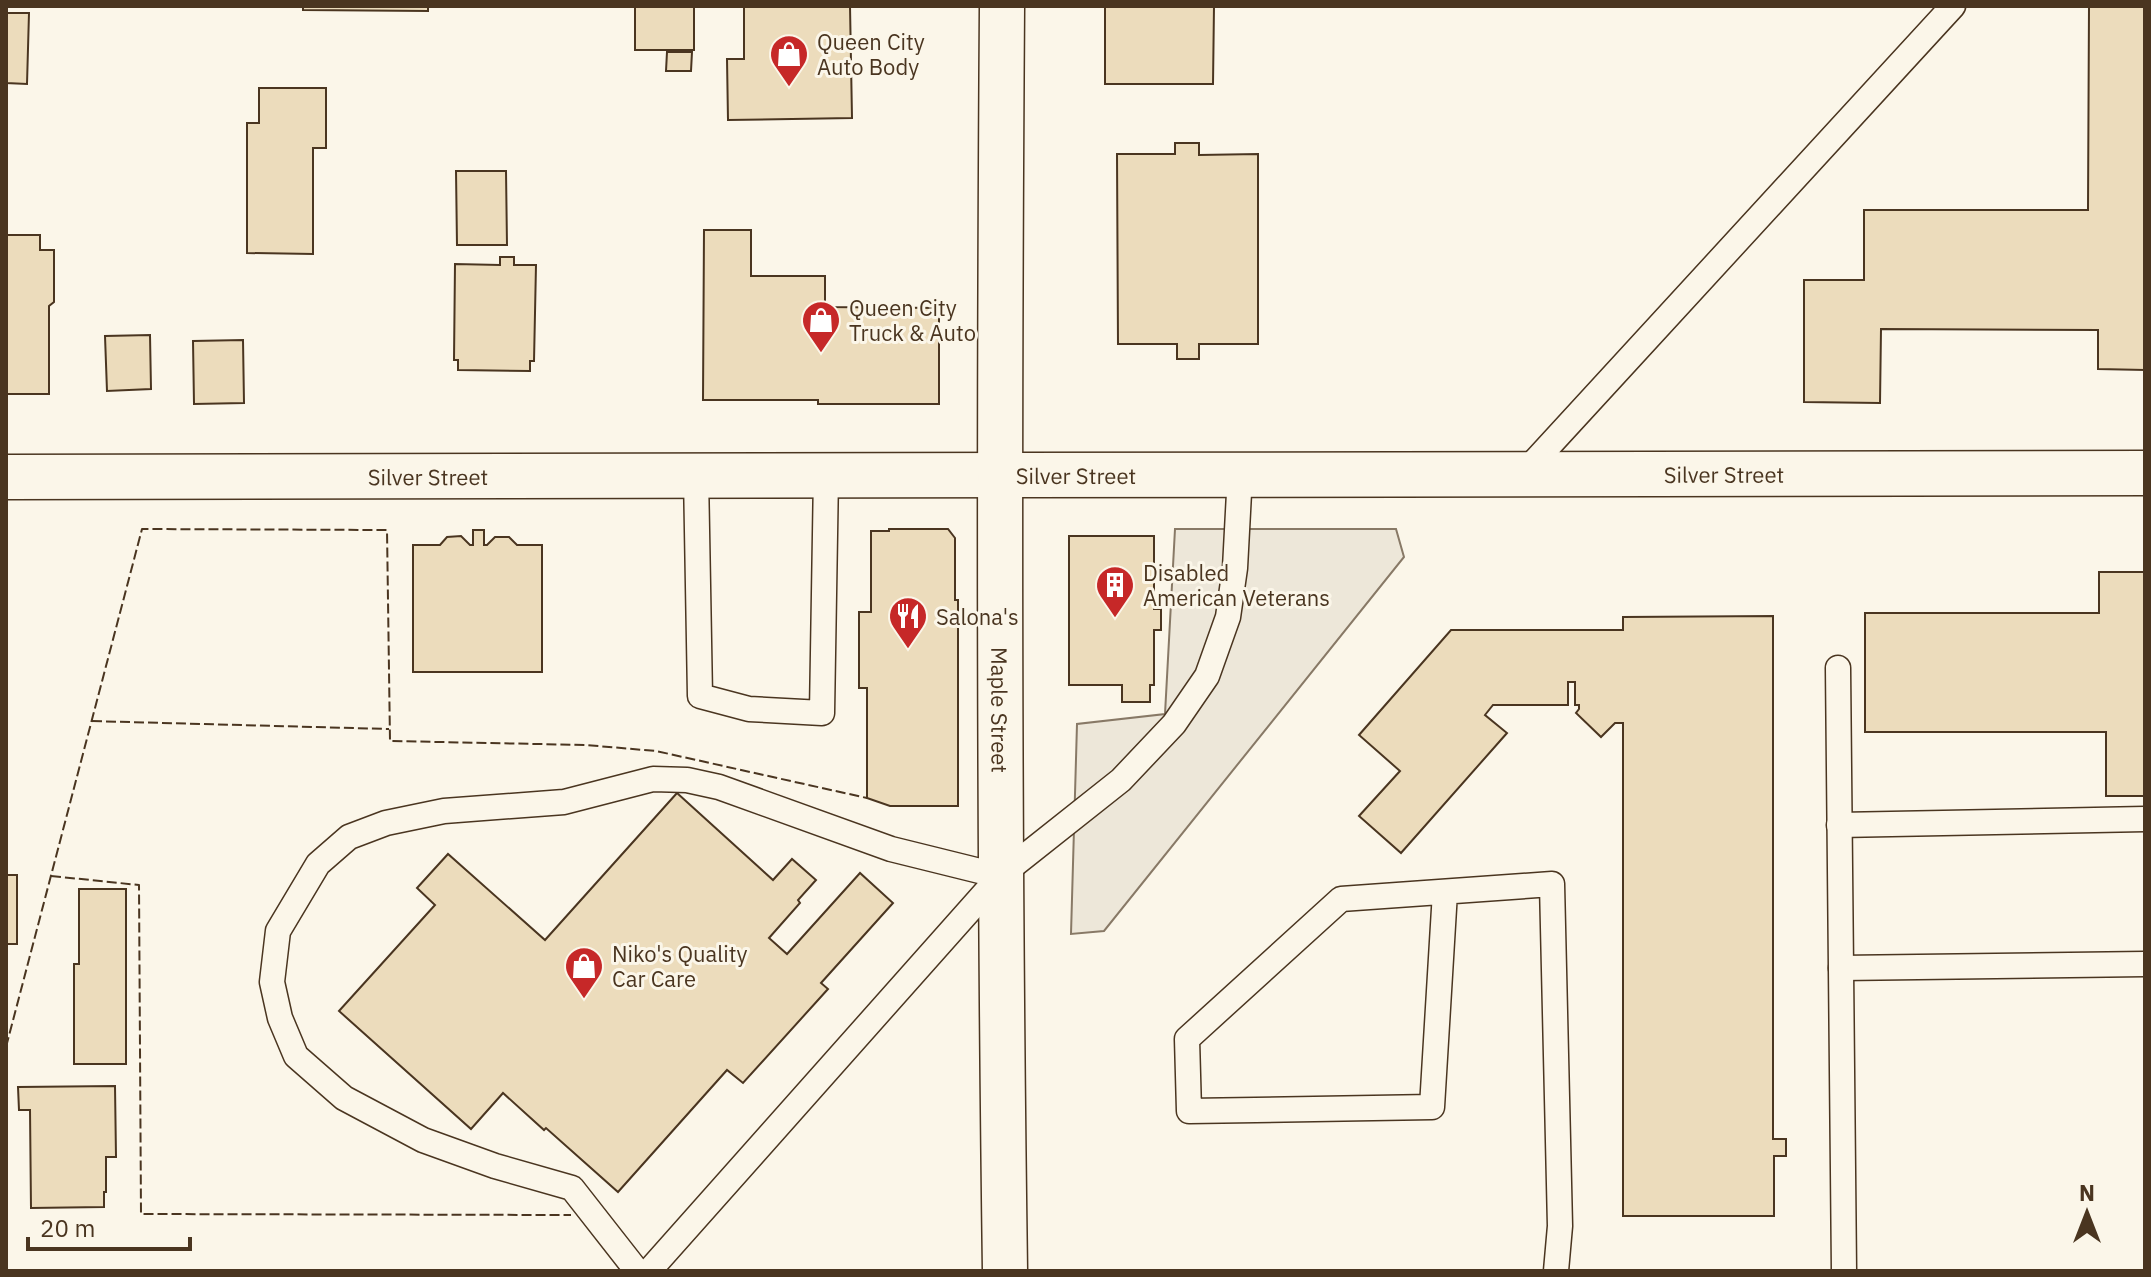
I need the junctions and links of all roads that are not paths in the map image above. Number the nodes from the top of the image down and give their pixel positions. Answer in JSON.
{"nodes":[{"id":1,"x":1002,"y":6,"type":"edge"},
{"id":2,"x":1953,"y":6,"type":"edge"},
{"id":3,"x":2145,"y":473,"type":"edge"},
{"id":4,"x":1240,"y":474,"type":"junction"},
{"id":5,"x":1523,"y":474,"type":"junction"},
{"id":6,"x":696,"y":475,"type":"junction"},
{"id":7,"x":826,"y":475,"type":"junction"},
{"id":8,"x":999,"y":476,"type":"junction"},
{"id":9,"x":6,"y":477,"type":"edge"},
{"id":10,"x":1838,"y":668,"type":"dead end"},
{"id":11,"x":2145,"y":819,"type":"edge"},
{"id":12,"x":1839,"y":825,"type":"junction"},
{"id":13,"x":1000,"y":876,"type":"junction"},
{"id":14,"x":1445,"y":892,"type":"junction"},
{"id":15,"x":2145,"y":964,"type":"edge"},
{"id":16,"x":1841,"y":968,"type":"junction"},
{"id":17,"x":637,"y":1271,"type":"edge"},
{"id":18,"x":649,"y":1271,"type":"edge"},
{"id":19,"x":1005,"y":1271,"type":"edge"},
{"id":20,"x":1556,"y":1271,"type":"edge"},
{"id":21,"x":1844,"y":1271,"type":"edge"}],
"edges":[{"from":1,"to":8,"type":"street","name":"Maple Street"},
{"from":2,"to":5,"type":"lane"},
{"from":3,"to":5,"type":"street","name":"Silver Street"},
{"from":4,"to":5,"type":"street","name":"Silver Street"},
{"from":4,"to":8,"type":"street","name":"Silver Street"},
{"from":4,"to":13,"type":"lane"},
{"from":6,"to":7,"type":"street","name":"Silver Street"},
{"from":6,"to":7,"type":"lane"},
{"from":6,"to":9,"type":"street","name":"Silver Street"},
{"from":7,"to":8,"type":"street","name":"Silver Street"},
{"from":8,"to":13,"type":"street","name":"Maple Street"},
{"from":10,"to":12,"type":"lane"},
{"from":11,"to":12,"type":"lane"},
{"from":12,"to":16,"type":"lane"},
{"from":13,"to":17,"type":"lane"},
{"from":13,"to":18,"type":"lane"},
{"from":13,"to":19,"type":"street","name":"Maple Street"},
{"from":14,"to":14,"type":"lane"},
{"from":14,"to":20,"type":"lane"},
{"from":15,"to":16,"type":"lane"},
{"from":16,"to":21,"type":"lane"}]}
